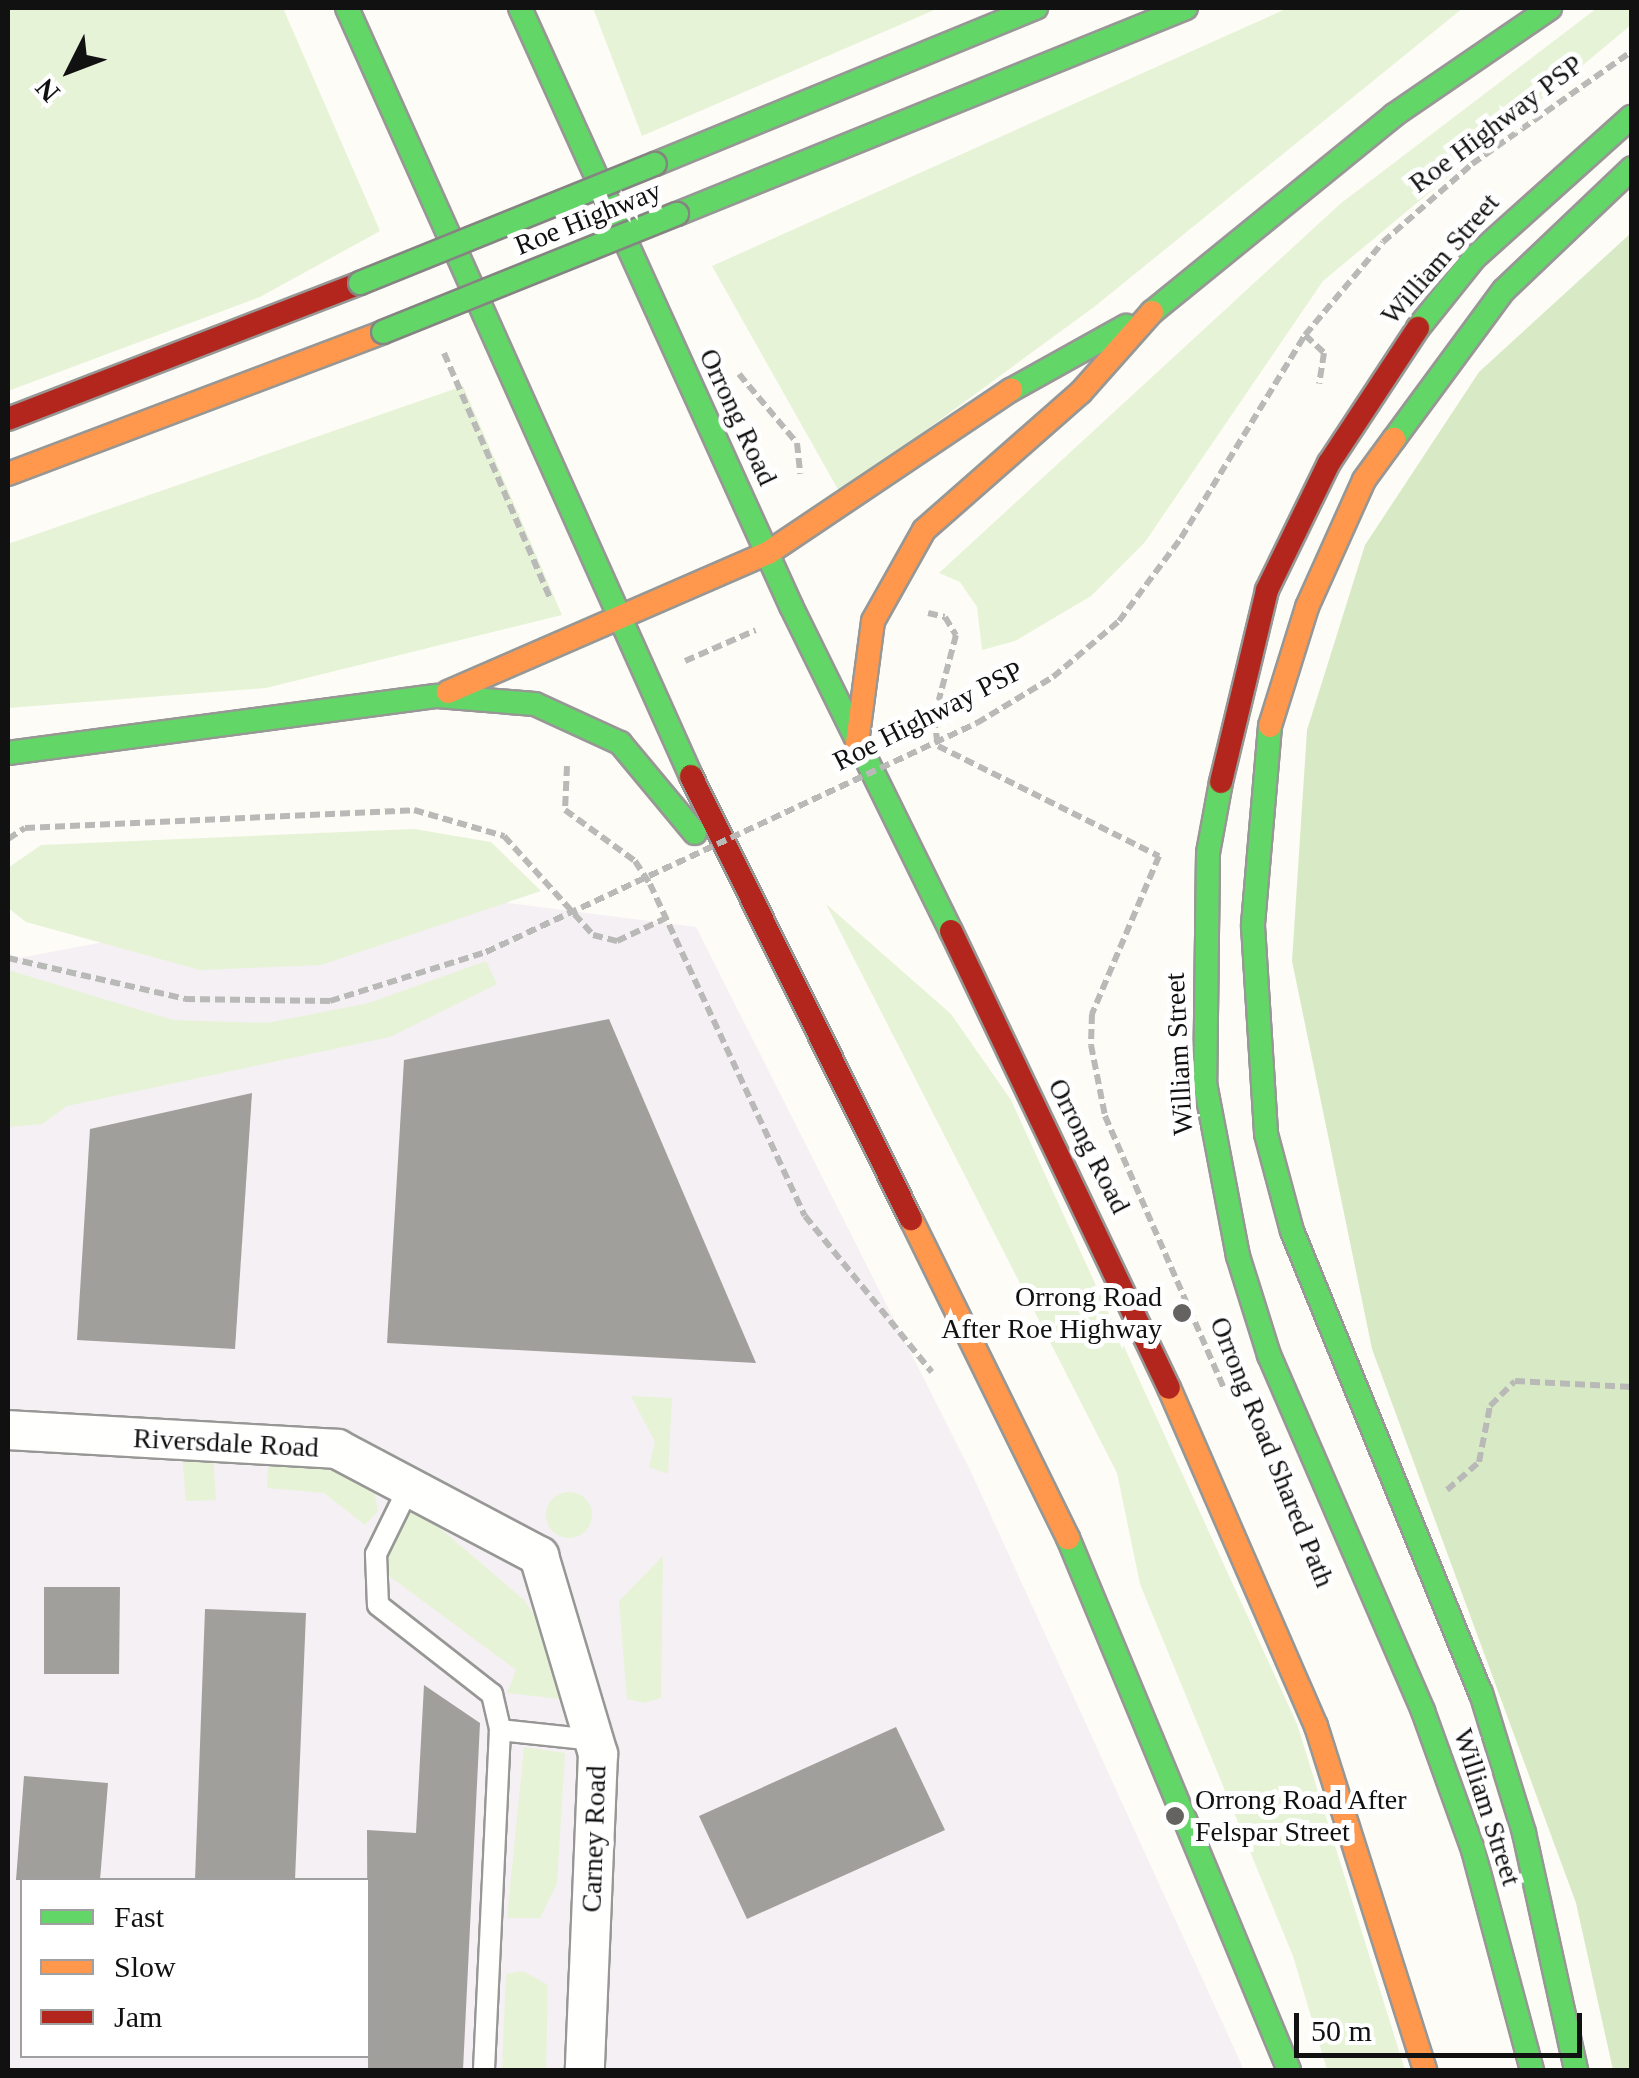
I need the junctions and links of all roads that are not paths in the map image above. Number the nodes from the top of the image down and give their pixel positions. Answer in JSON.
{"nodes":[{"id":1,"x":347,"y":8,"type":"edge"},
{"id":2,"x":520,"y":8,"type":"edge"},
{"id":3,"x":1036,"y":8,"type":"edge"},
{"id":4,"x":1186,"y":8,"type":"edge"},
{"id":5,"x":1550,"y":8,"type":"edge"},
{"id":6,"x":1632,"y":116,"type":"edge"},
{"id":7,"x":1632,"y":168,"type":"edge"},
{"id":8,"x":1146,"y":316,"type":"junction"},
{"id":9,"x":8,"y":419,"type":"edge"},
{"id":10,"x":8,"y":474,"type":"edge"},
{"id":11,"x":768,"y":553,"type":"junction"},
{"id":12,"x":619,"y":624,"type":"junction"},
{"id":13,"x":436,"y":696,"type":"junction"},
{"id":14,"x":857,"y":743,"type":"junction"},
{"id":15,"x":8,"y":753,"type":"edge"},
{"id":16,"x":749,"y":897,"type":"junction"},
{"id":17,"x":8,"y":1430,"type":"edge"},
{"id":18,"x":409,"y":1487,"type":"junction"},
{"id":19,"x":539,"y":1556,"type":"joint"},
{"id":20,"x":500,"y":1730,"type":"junction"},
{"id":21,"x":594,"y":1740,"type":"junction"},
{"id":22,"x":484,"y":2070,"type":"edge"},
{"id":23,"x":585,"y":2070,"type":"edge"},
{"id":24,"x":1290,"y":2070,"type":"edge"},
{"id":25,"x":1425,"y":2070,"type":"edge"},
{"id":26,"x":1532,"y":2070,"type":"edge"},
{"id":27,"x":1576,"y":2070,"type":"edge"}],
"edges":[{"from":1,"to":12,"type":"main road"},
{"from":2,"to":11,"type":"main road","name":"Orrong Road"},
{"from":3,"to":9,"type":"main road","name":"Roe Highway","bridge":true},
{"from":4,"to":10,"type":"main road","name":"Roe Highway","bridge":true},
{"from":5,"to":8,"type":"main road"},
{"from":6,"to":26,"type":"main road","name":"William Street"},
{"from":7,"to":27,"type":"main road","name":"William Street"},
{"from":8,"to":11,"type":"main road"},
{"from":8,"to":14,"type":"main road"},
{"from":11,"to":12,"type":"main road"},
{"from":11,"to":14,"type":"main road","name":"Orrong Road"},
{"from":12,"to":13,"type":"main road"},
{"from":12,"to":16,"type":"main road"},
{"from":13,"to":15,"type":"main road"},
{"from":13,"to":16,"type":"main road"},
{"from":14,"to":25,"type":"main road","name":"Orrong Road"},
{"from":16,"to":24,"type":"main road"},
{"from":17,"to":18,"type":"street","name":"Riversdale Road"},
{"from":18,"to":19,"type":"street","name":"Riversdale Road"},
{"from":18,"to":20,"type":"lane"},
{"from":19,"to":21,"type":"street","name":"Carney Road"},
{"from":20,"to":21,"type":"lane"},
{"from":20,"to":22,"type":"lane"},
{"from":21,"to":23,"type":"street","name":"Carney Road"}]}
